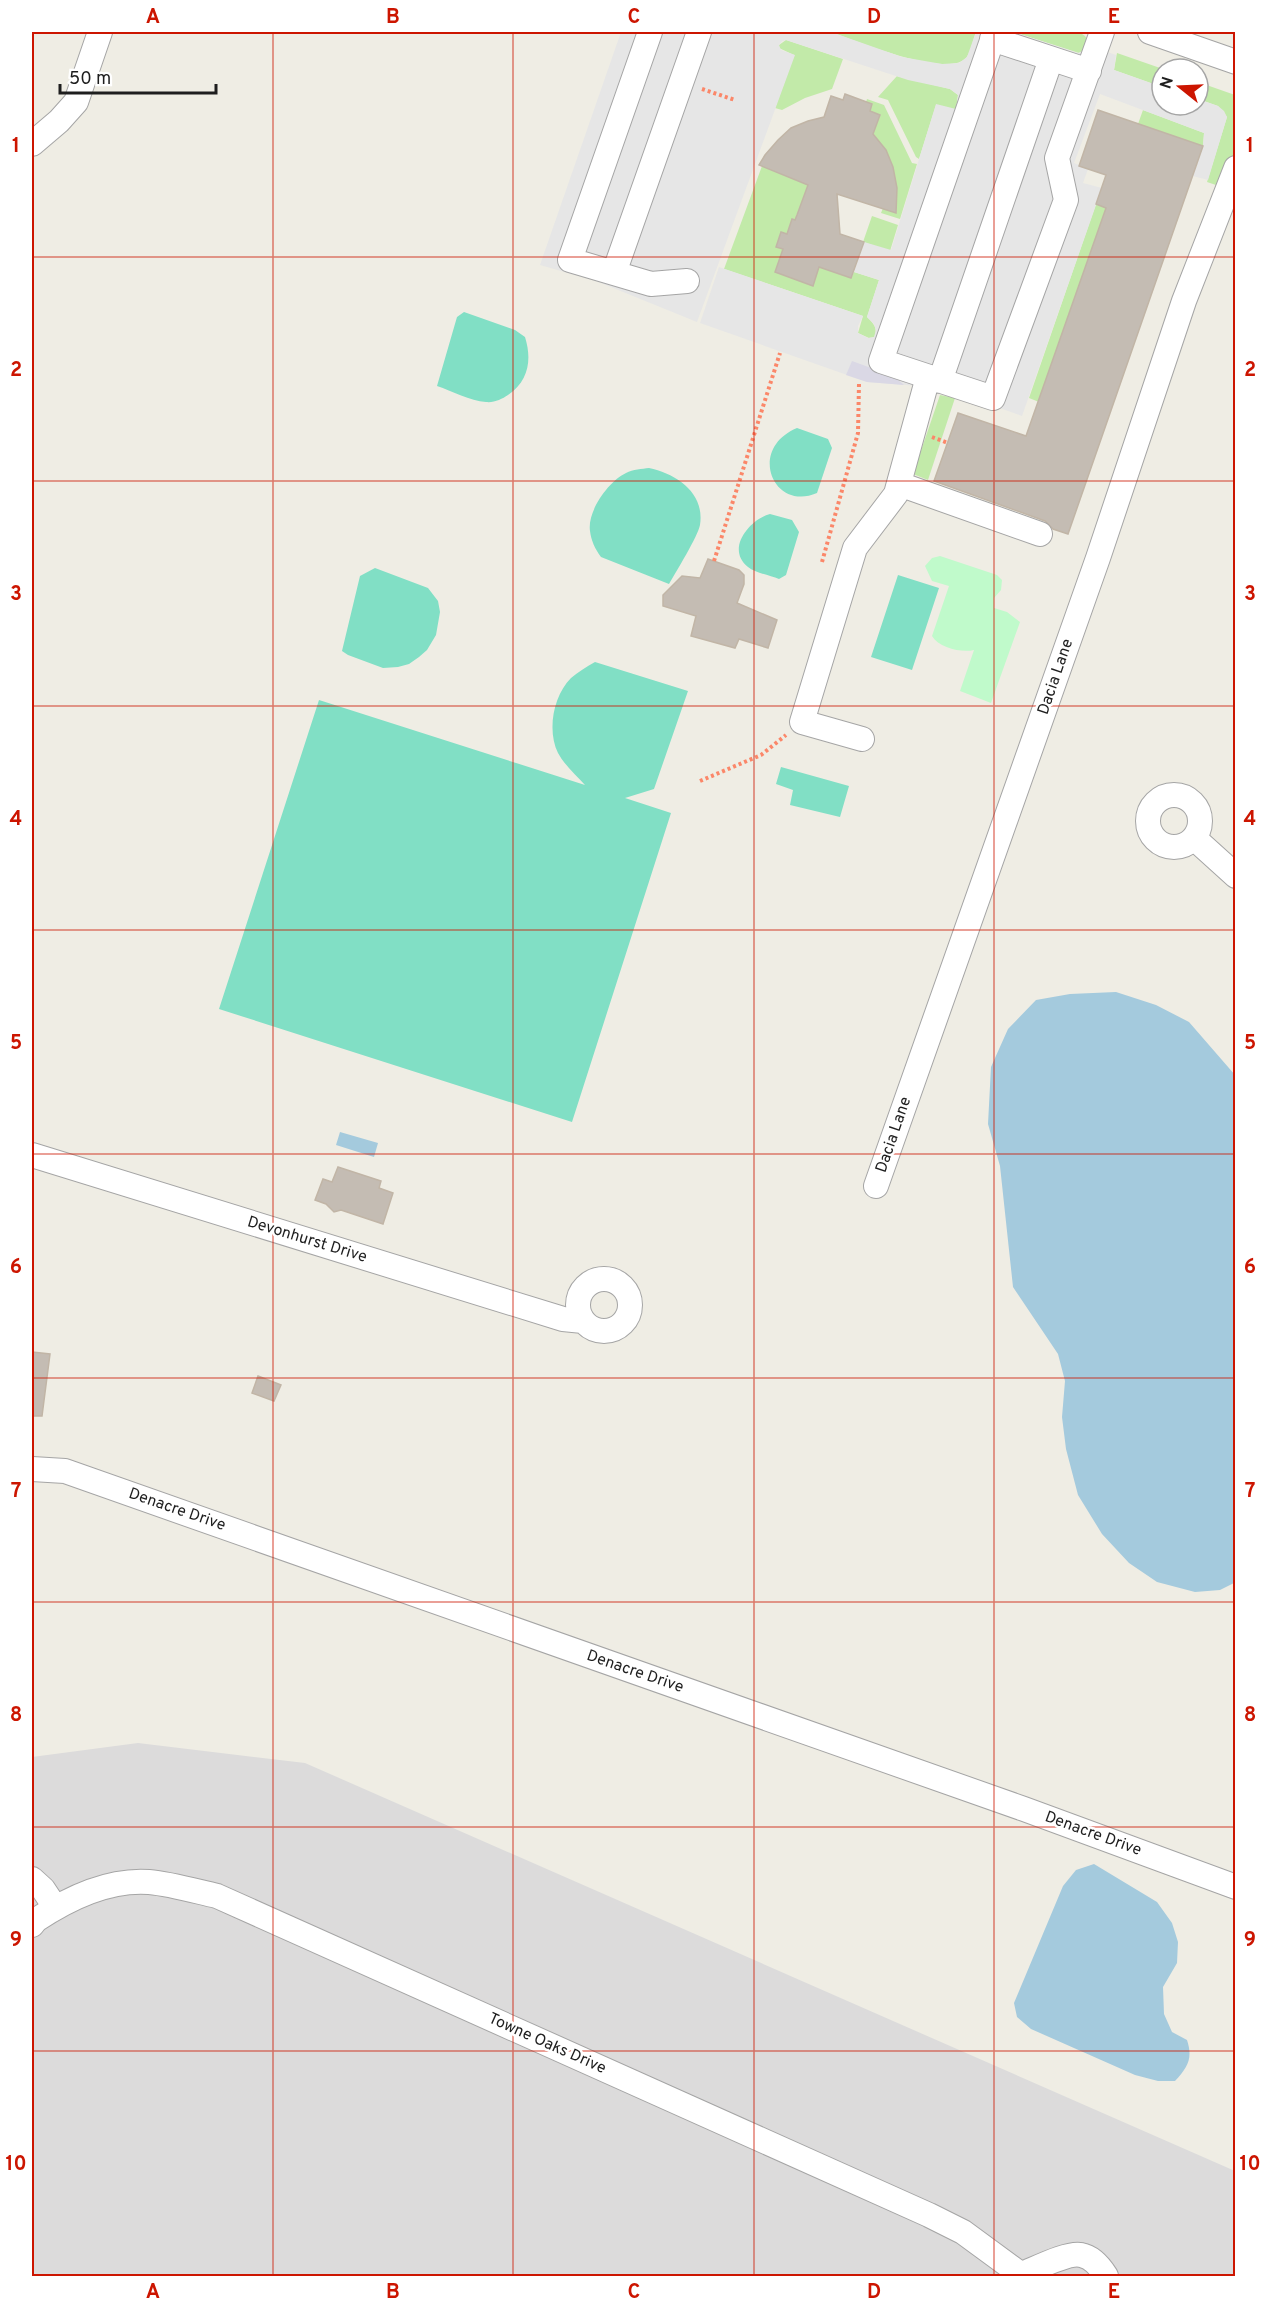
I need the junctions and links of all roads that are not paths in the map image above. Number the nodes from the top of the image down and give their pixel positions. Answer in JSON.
{"nodes":[{"id":1,"x":100,"y":32,"type":"edge"},
{"id":2,"x":650,"y":32,"type":"edge"},
{"id":3,"x":699,"y":32,"type":"edge"},
{"id":4,"x":1102,"y":32,"type":"edge"},
{"id":5,"x":1157,"y":33,"type":"edge"},
{"id":6,"x":993,"y":35,"type":"edge"},
{"id":7,"x":1191,"y":38,"type":"edge"},
{"id":8,"x":1051,"y":59,"type":"junction"},
{"id":9,"x":1236,"y":62,"type":"edge"},
{"id":10,"x":1089,"y":71,"type":"junction"},
{"id":11,"x":32,"y":144,"type":"edge"},
{"id":12,"x":1236,"y":168,"type":"edge"},
{"id":13,"x":614,"y":273,"type":"junction"},
{"id":14,"x":687,"y":281,"type":"dead end"},
{"id":15,"x":934,"y":379,"type":"junction"},
{"id":16,"x":899,"y":484,"type":"junction"},
{"id":17,"x":1041,"y":534,"type":"dead end"},
{"id":18,"x":862,"y":738,"type":"dead end"},
{"id":19,"x":1194,"y":838,"type":"dead end"},
{"id":20,"x":1236,"y":876,"type":"edge"},
{"id":21,"x":32,"y":1155,"type":"edge"},
{"id":22,"x":876,"y":1186,"type":"dead end"},
{"id":23,"x":583,"y":1321,"type":"dead end"},
{"id":24,"x":32,"y":1469,"type":"edge"},
{"id":25,"x":32,"y":1879,"type":"edge"},
{"id":26,"x":1236,"y":1887,"type":"edge"},
{"id":27,"x":55,"y":1907,"type":"junction"},
{"id":28,"x":32,"y":1925,"type":"edge"},
{"id":29,"x":1023,"y":2275,"type":"edge"},
{"id":30,"x":1106,"y":2277,"type":"edge"}],
"edges":[{"from":1,"to":11,"type":"street"},
{"from":2,"to":13,"type":"street"},
{"from":3,"to":13,"type":"street"},
{"from":4,"to":10,"type":"street"},
{"from":5,"to":7,"type":"street"},
{"from":6,"to":8,"type":"street"},
{"from":6,"to":15,"type":"street"},
{"from":7,"to":9,"type":"street"},
{"from":8,"to":10,"type":"street"},
{"from":8,"to":15,"type":"street"},
{"from":10,"to":15,"type":"street"},
{"from":12,"to":22,"type":"street","name":"Dacia Lane"},
{"from":13,"to":14,"type":"street"},
{"from":15,"to":16,"type":"street"},
{"from":16,"to":17,"type":"street"},
{"from":16,"to":18,"type":"street"},
{"from":19,"to":20,"type":"street"},
{"from":21,"to":23,"type":"street","name":"Devonhurst Drive"},
{"from":24,"to":26,"type":"street","name":"Denacre Drive"},
{"from":25,"to":27,"type":"street"},
{"from":27,"to":28,"type":"street","name":"Towne Oaks Drive"},
{"from":27,"to":29,"type":"street","name":"Towne Oaks Drive"},
{"from":29,"to":30,"type":"street","name":"Towne Oaks Drive"}]}
